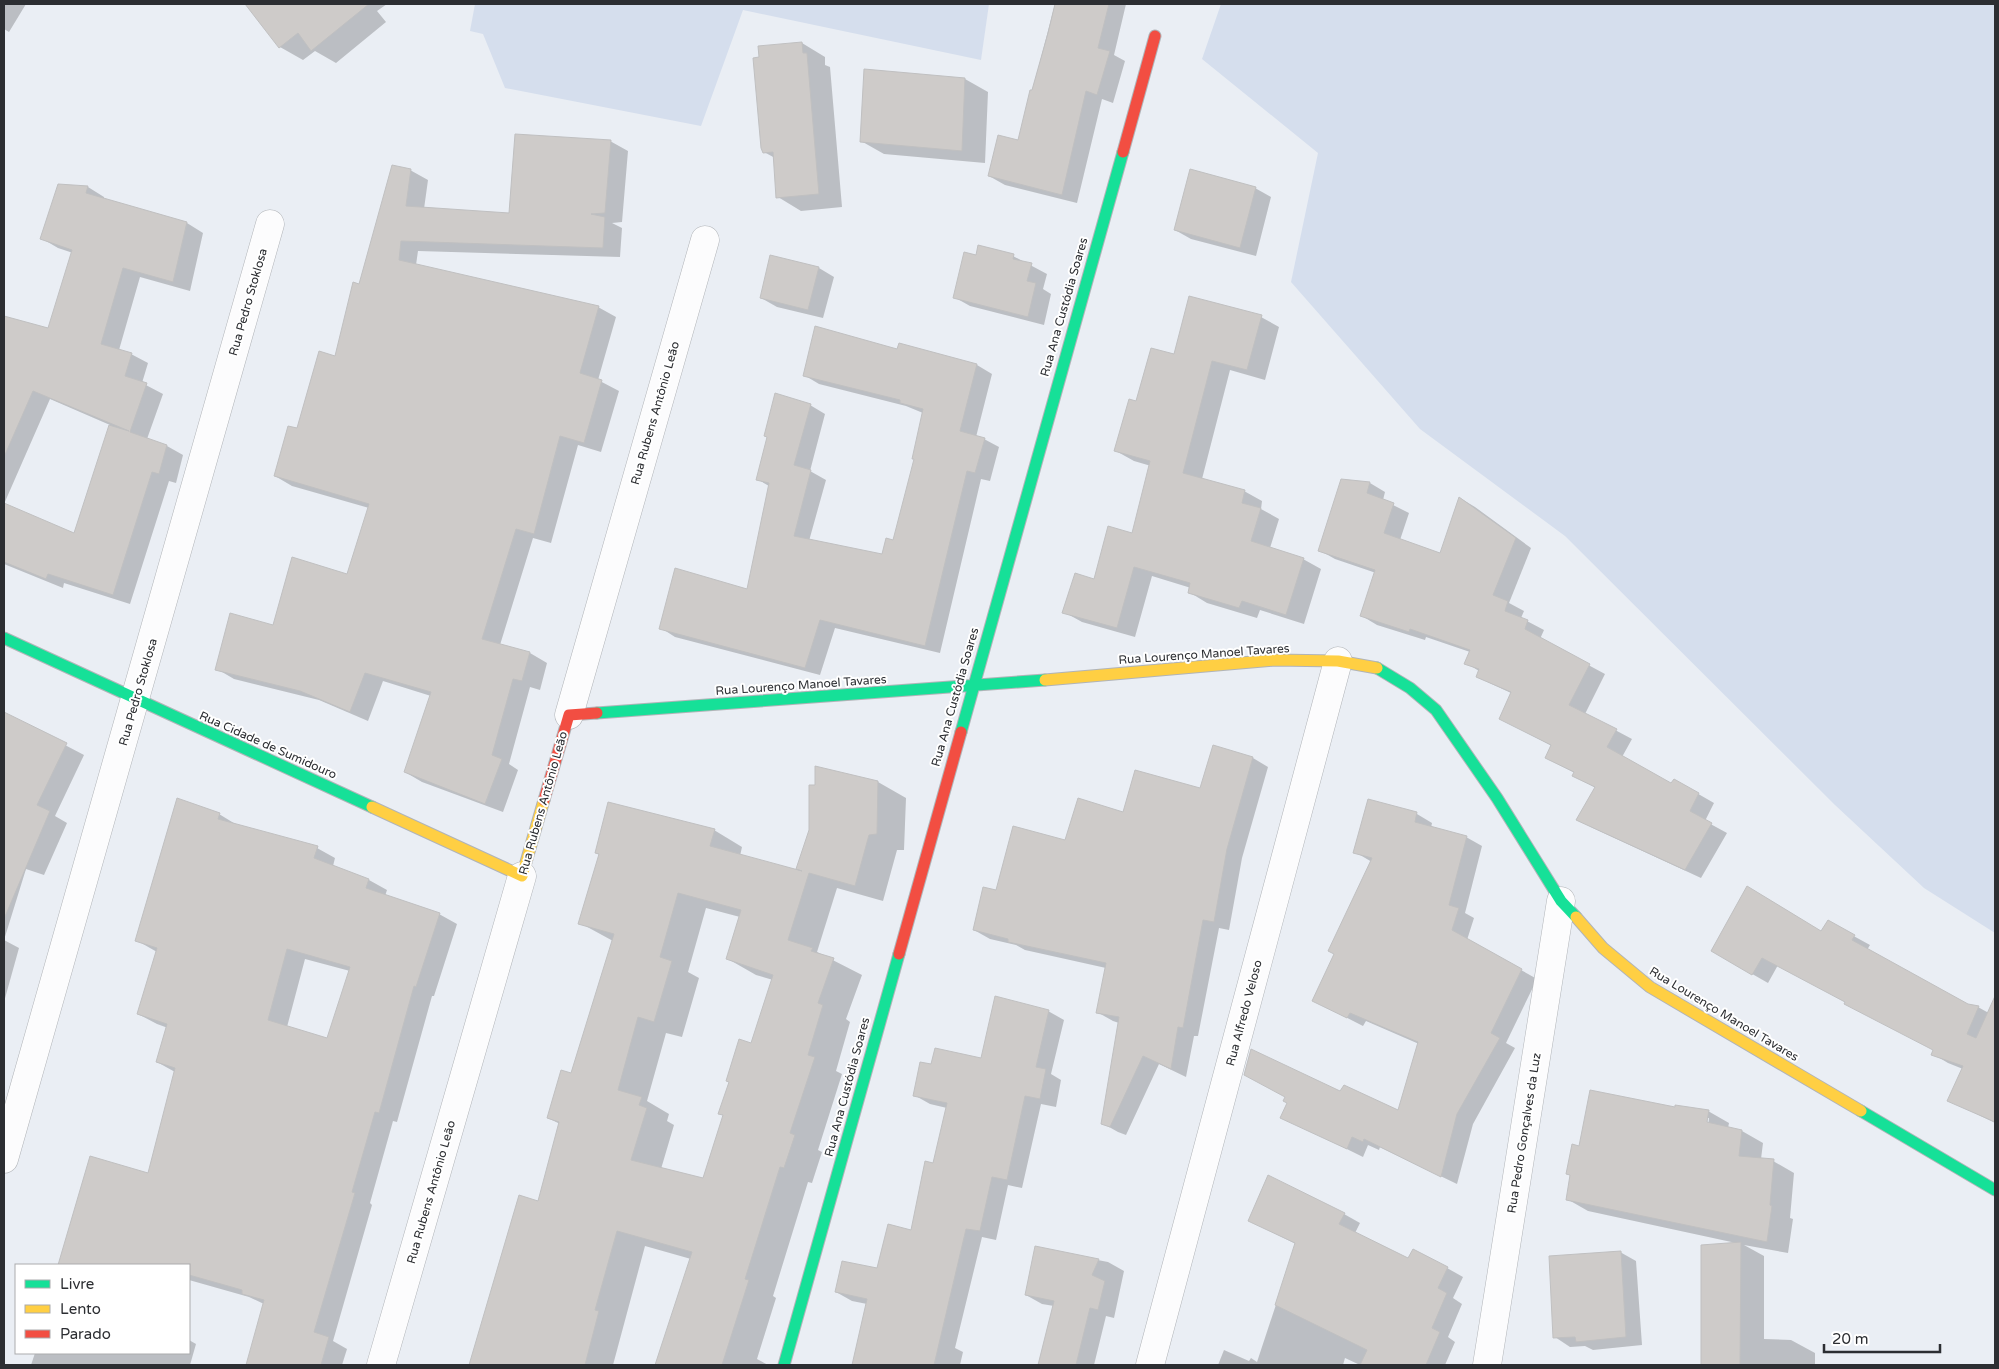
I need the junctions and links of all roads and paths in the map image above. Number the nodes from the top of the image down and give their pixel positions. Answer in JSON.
{"nodes":[{"id":1,"x":1155,"y":36,"type":"dead end"},
{"id":2,"x":270,"y":224,"type":"dead end"},
{"id":3,"x":705,"y":240,"type":"dead end"},
{"id":4,"x":4,"y":638,"type":"edge"},
{"id":5,"x":1338,"y":661,"type":"junction"},
{"id":6,"x":972,"y":687,"type":"junction"},
{"id":7,"x":136,"y":700,"type":"junction"},
{"id":8,"x":569,"y":715,"type":"junction"},
{"id":9,"x":522,"y":876,"type":"junction"},
{"id":10,"x":1561,"y":902,"type":"junction"},
{"id":11,"x":4,"y":1159,"type":"edge"},
{"id":12,"x":1995,"y":1190,"type":"edge"},
{"id":13,"x":381,"y":1365,"type":"edge"},
{"id":14,"x":784,"y":1365,"type":"edge"},
{"id":15,"x":1150,"y":1365,"type":"edge"},
{"id":16,"x":1487,"y":1365,"type":"edge"}],
"edges":[{"from":1,"to":6,"type":"street","name":"Rua Ana Custódia Soares"},
{"from":2,"to":7,"type":"street","name":"Rua Pedro Stoklosa"},
{"from":3,"to":8,"type":"street","name":"Rua Rubens Antônio Leão"},
{"from":4,"to":7,"type":"street","name":"Rua Cidade de Sumidouro"},
{"from":5,"to":6,"type":"street","name":"Rua Lourenço Manoel Tavares"},
{"from":5,"to":10,"type":"street","name":"Rua Lourenço Manoel Tavares"},
{"from":5,"to":15,"type":"street","name":"Rua Alfredo Veloso"},
{"from":6,"to":8,"type":"street","name":"Rua Lourenço Manoel Tavares"},
{"from":6,"to":14,"type":"street","name":"Rua Ana Custódia Soares"},
{"from":7,"to":9,"type":"street","name":"Rua Cidade de Sumidouro"},
{"from":7,"to":11,"type":"street","name":"Rua Pedro Stoklosa"},
{"from":8,"to":9,"type":"street","name":"Rua Rubens Antônio Leão"},
{"from":9,"to":13,"type":"street","name":"Rua Rubens Antônio Leão"},
{"from":10,"to":12,"type":"street","name":"Rua Lourenço Manoel Tavares"},
{"from":10,"to":16,"type":"street","name":"Rua Pedro Gonçalves da Luz"}]}
